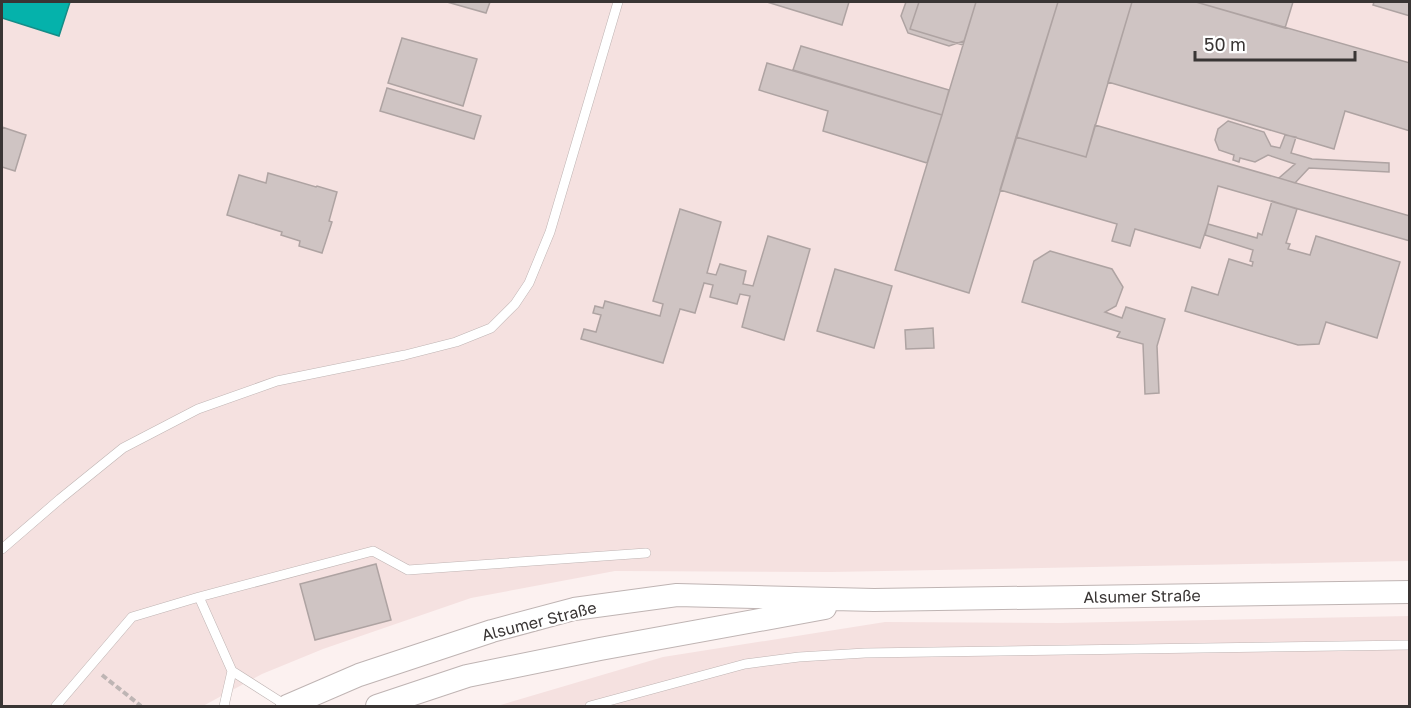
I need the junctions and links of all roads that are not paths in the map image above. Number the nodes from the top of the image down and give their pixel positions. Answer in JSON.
{"nodes":[{"id":1,"x":618,"y":2,"type":"edge"},
{"id":2,"x":2,"y":549,"type":"edge"},
{"id":3,"x":646,"y":553,"type":"dead end"},
{"id":4,"x":1410,"y":592,"type":"edge"},
{"id":5,"x":199,"y":597,"type":"junction"},
{"id":6,"x":874,"y":600,"type":"junction"},
{"id":7,"x":1410,"y":645,"type":"edge"},
{"id":8,"x":232,"y":670,"type":"junction"},
{"id":9,"x":56,"y":706,"type":"edge"},
{"id":10,"x":224,"y":706,"type":"edge"},
{"id":11,"x":287,"y":706,"type":"edge"},
{"id":12,"x":377,"y":706,"type":"edge"},
{"id":13,"x":590,"y":706,"type":"edge"}],
"edges":[{"from":1,"to":2,"type":"lane"},
{"from":3,"to":5,"type":"lane"},
{"from":4,"to":6,"type":"street","name":"Alsumer Straße"},
{"from":5,"to":8,"type":"lane"},
{"from":5,"to":9,"type":"lane"},
{"from":6,"to":11,"type":"street","name":"Alsumer Straße"},
{"from":6,"to":12,"type":"street","name":"Alsumer Straße"},
{"from":7,"to":13,"type":"lane"},
{"from":8,"to":10,"type":"lane"},
{"from":8,"to":11,"type":"lane"}]}
